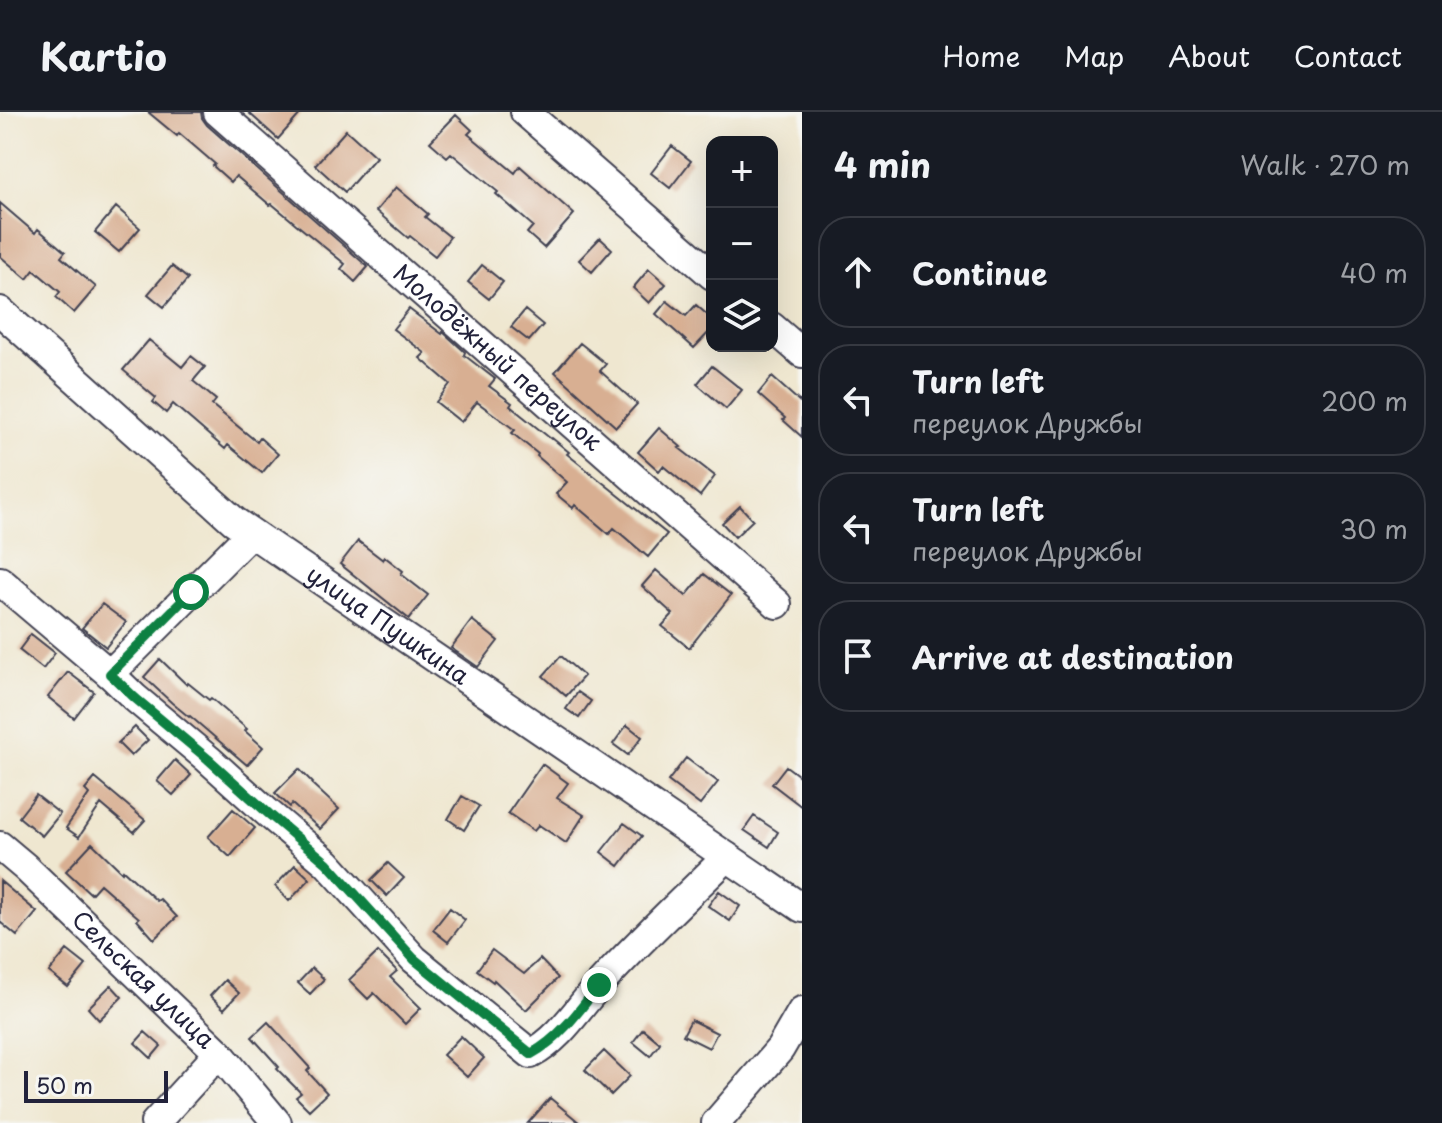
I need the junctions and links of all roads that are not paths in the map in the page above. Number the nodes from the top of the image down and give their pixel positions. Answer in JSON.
{"nodes":[{"id":1,"x":218,"y":112,"type":"edge"},
{"id":2,"x":543,"y":118,"type":"edge"},
{"id":3,"x":706,"y":269,"type":"edge"},
{"id":4,"x":0,"y":311,"type":"edge"},
{"id":5,"x":778,"y":332,"type":"edge"},
{"id":6,"x":802,"y":353,"type":"edge"},
{"id":7,"x":251,"y":533,"type":"junction"},
{"id":8,"x":0,"y":581,"type":"edge"},
{"id":9,"x":777,"y":604,"type":"dead end"},
{"id":10,"x":110,"y":674,"type":"junction"},
{"id":11,"x":0,"y":846,"type":"edge"},
{"id":12,"x":727,"y":857,"type":"junction"},
{"id":13,"x":802,"y":908,"type":"edge"},
{"id":14,"x":802,"y":1011,"type":"edge"},
{"id":15,"x":219,"y":1053,"type":"junction"},
{"id":16,"x":155,"y":1123,"type":"edge"},
{"id":17,"x":277,"y":1123,"type":"edge"},
{"id":18,"x":716,"y":1123,"type":"edge"}],
"edges":[{"from":1,"to":9,"type":"street","name":"Молодёжный переулок"},
{"from":2,"to":3,"type":"street"},
{"from":4,"to":7,"type":"street","name":"улица Пушкина"},
{"from":5,"to":6,"type":"street"},
{"from":7,"to":10,"type":"street"},
{"from":7,"to":12,"type":"street","name":"улица Пушкина"},
{"from":8,"to":10,"type":"street"},
{"from":10,"to":12,"type":"street"},
{"from":11,"to":15,"type":"street","name":"Сельская улица"},
{"from":12,"to":13,"type":"street","name":"улица Пушкина"},
{"from":14,"to":18,"type":"street"},
{"from":15,"to":16,"type":"street"},
{"from":15,"to":17,"type":"street","name":"Сельская улица"}]}
